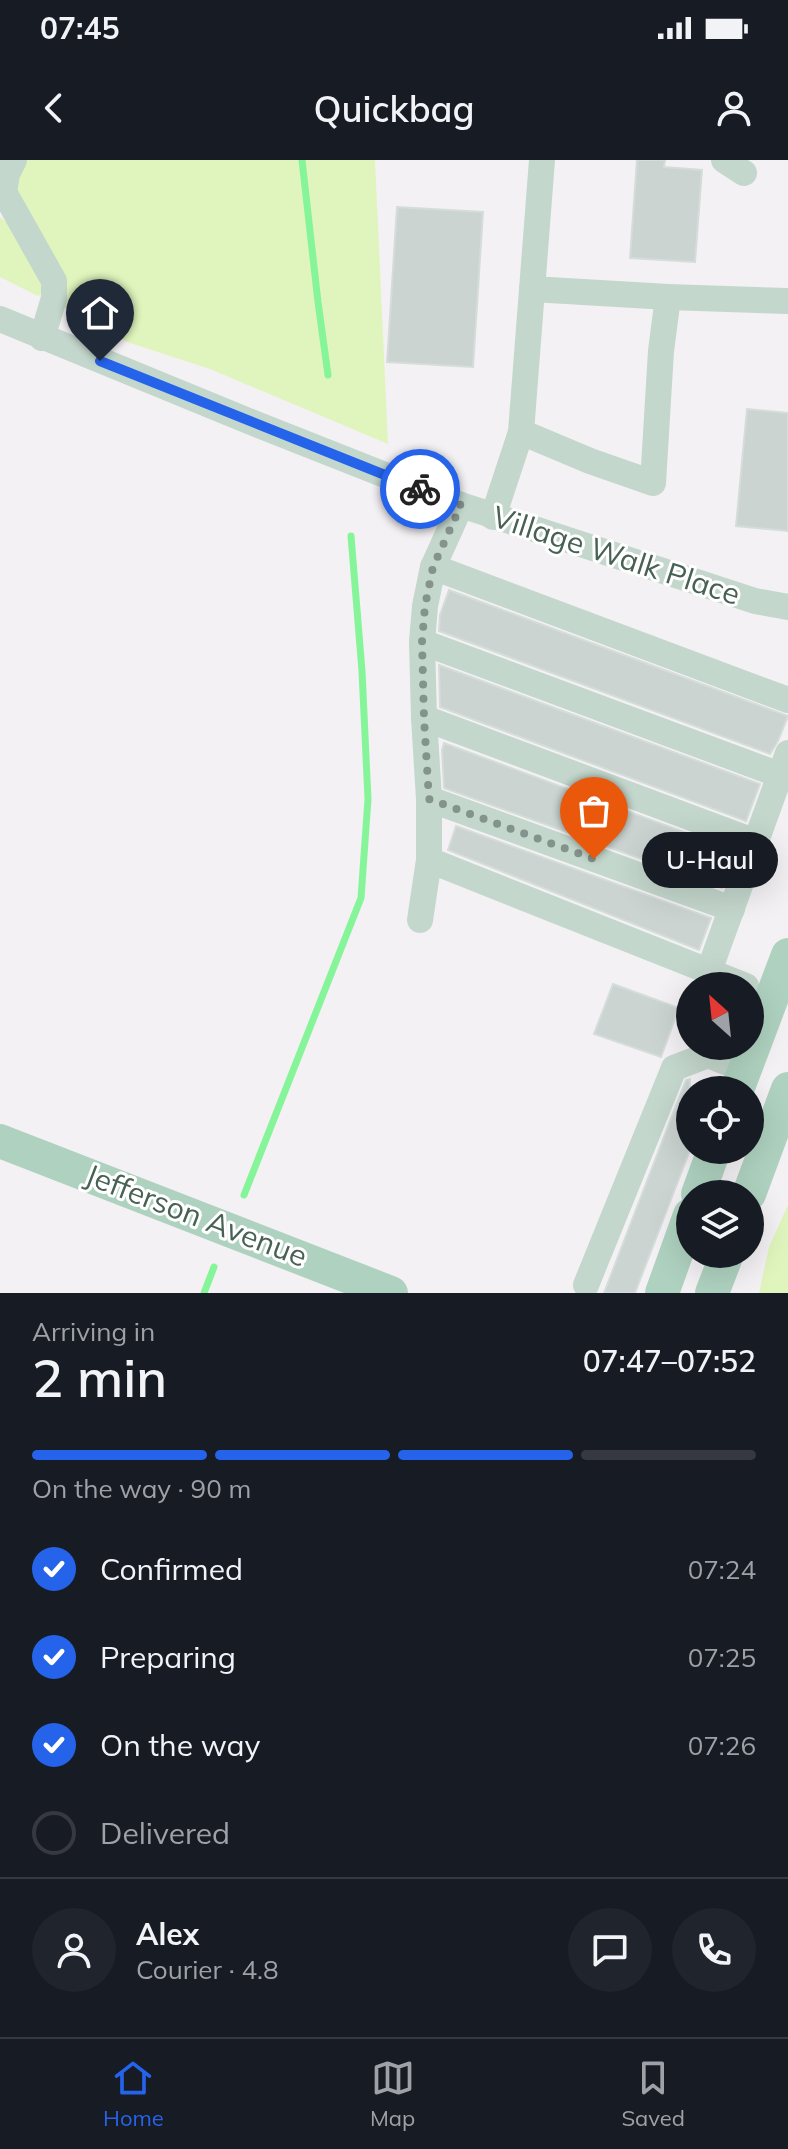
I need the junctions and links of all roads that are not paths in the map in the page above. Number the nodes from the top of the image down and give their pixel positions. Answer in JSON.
{"nodes":[{"id":1,"x":14,"y":160,"type":"edge"},
{"id":2,"x":542,"y":160,"type":"edge"},
{"id":3,"x":532,"y":289,"type":"junction"},
{"id":4,"x":668,"y":297,"type":"junction"},
{"id":5,"x":788,"y":301,"type":"edge"},
{"id":6,"x":0,"y":319,"type":"edge"},
{"id":7,"x":42,"y":338,"type":"junction"},
{"id":8,"x":521,"y":432,"type":"junction"},
{"id":9,"x":461,"y":505,"type":"junction"},
{"id":10,"x":493,"y":517,"type":"junction"},
{"id":11,"x":433,"y":567,"type":"junction"},
{"id":12,"x":788,"y":607,"type":"edge"},
{"id":13,"x":422,"y":642,"type":"junction"},
{"id":14,"x":788,"y":700,"type":"edge"},
{"id":15,"x":424,"y":718,"type":"junction"},
{"id":16,"x":784,"y":764,"type":"edge"},
{"id":17,"x":429,"y":799,"type":"junction"},
{"id":18,"x":756,"y":842,"type":"junction"},
{"id":19,"x":429,"y":860,"type":"junction"},
{"id":20,"x":732,"y":909,"type":"junction"},
{"id":21,"x":420,"y":920,"type":"dead end"},
{"id":22,"x":788,"y":955,"type":"edge"},
{"id":23,"x":709,"y":971,"type":"joint"},
{"id":24,"x":764,"y":974,"type":"edge"},
{"id":25,"x":691,"y":1060,"type":"edge"},
{"id":26,"x":720,"y":1060,"type":"edge"},
{"id":27,"x":737,"y":1076,"type":"edge"},
{"id":28,"x":788,"y":1089,"type":"edge"},
{"id":29,"x":0,"y":1141,"type":"edge"},
{"id":30,"x":754,"y":1180,"type":"edge"},
{"id":31,"x":676,"y":1254,"type":"edge"},
{"id":32,"x":722,"y":1268,"type":"edge"},
{"id":33,"x":586,"y":1285,"type":"dead end"},
{"id":34,"x":391,"y":1293,"type":"edge"},
{"id":35,"x":662,"y":1293,"type":"edge"},
{"id":36,"x":712,"y":1293,"type":"edge"}],
"edges":[{"from":1,"to":7,"type":"street"},
{"from":2,"to":3,"type":"street"},
{"from":3,"to":4,"type":"street"},
{"from":3,"to":8,"type":"street"},
{"from":4,"to":5,"type":"street"},
{"from":4,"to":8,"type":"street"},
{"from":6,"to":7,"type":"street","name":"Village Walk Place"},
{"from":7,"to":9,"type":"street","name":"Village Walk Place"},
{"from":8,"to":10,"type":"street"},
{"from":9,"to":10,"type":"street","name":"Village Walk Place"},
{"from":9,"to":11,"type":"street"},
{"from":10,"to":12,"type":"street","name":"Village Walk Place"},
{"from":11,"to":13,"type":"street"},
{"from":11,"to":14,"type":"street"},
{"from":13,"to":15,"type":"street"},
{"from":13,"to":16,"type":"street"},
{"from":15,"to":17,"type":"street"},
{"from":15,"to":18,"type":"street"},
{"from":16,"to":18,"type":"street"},
{"from":17,"to":19,"type":"street"},
{"from":17,"to":20,"type":"street"},
{"from":18,"to":20,"type":"street"},
{"from":19,"to":21,"type":"street"},
{"from":19,"to":23,"type":"street"},
{"from":20,"to":23,"type":"street"},
{"from":22,"to":24,"type":"main road"},
{"from":25,"to":33,"type":"street"},
{"from":26,"to":27,"type":"street"},
{"from":28,"to":30,"type":"main road"},
{"from":29,"to":34,"type":"main road","name":"Jefferson Avenue"},
{"from":31,"to":35,"type":"main road"},
{"from":32,"to":36,"type":"main road"}]}
